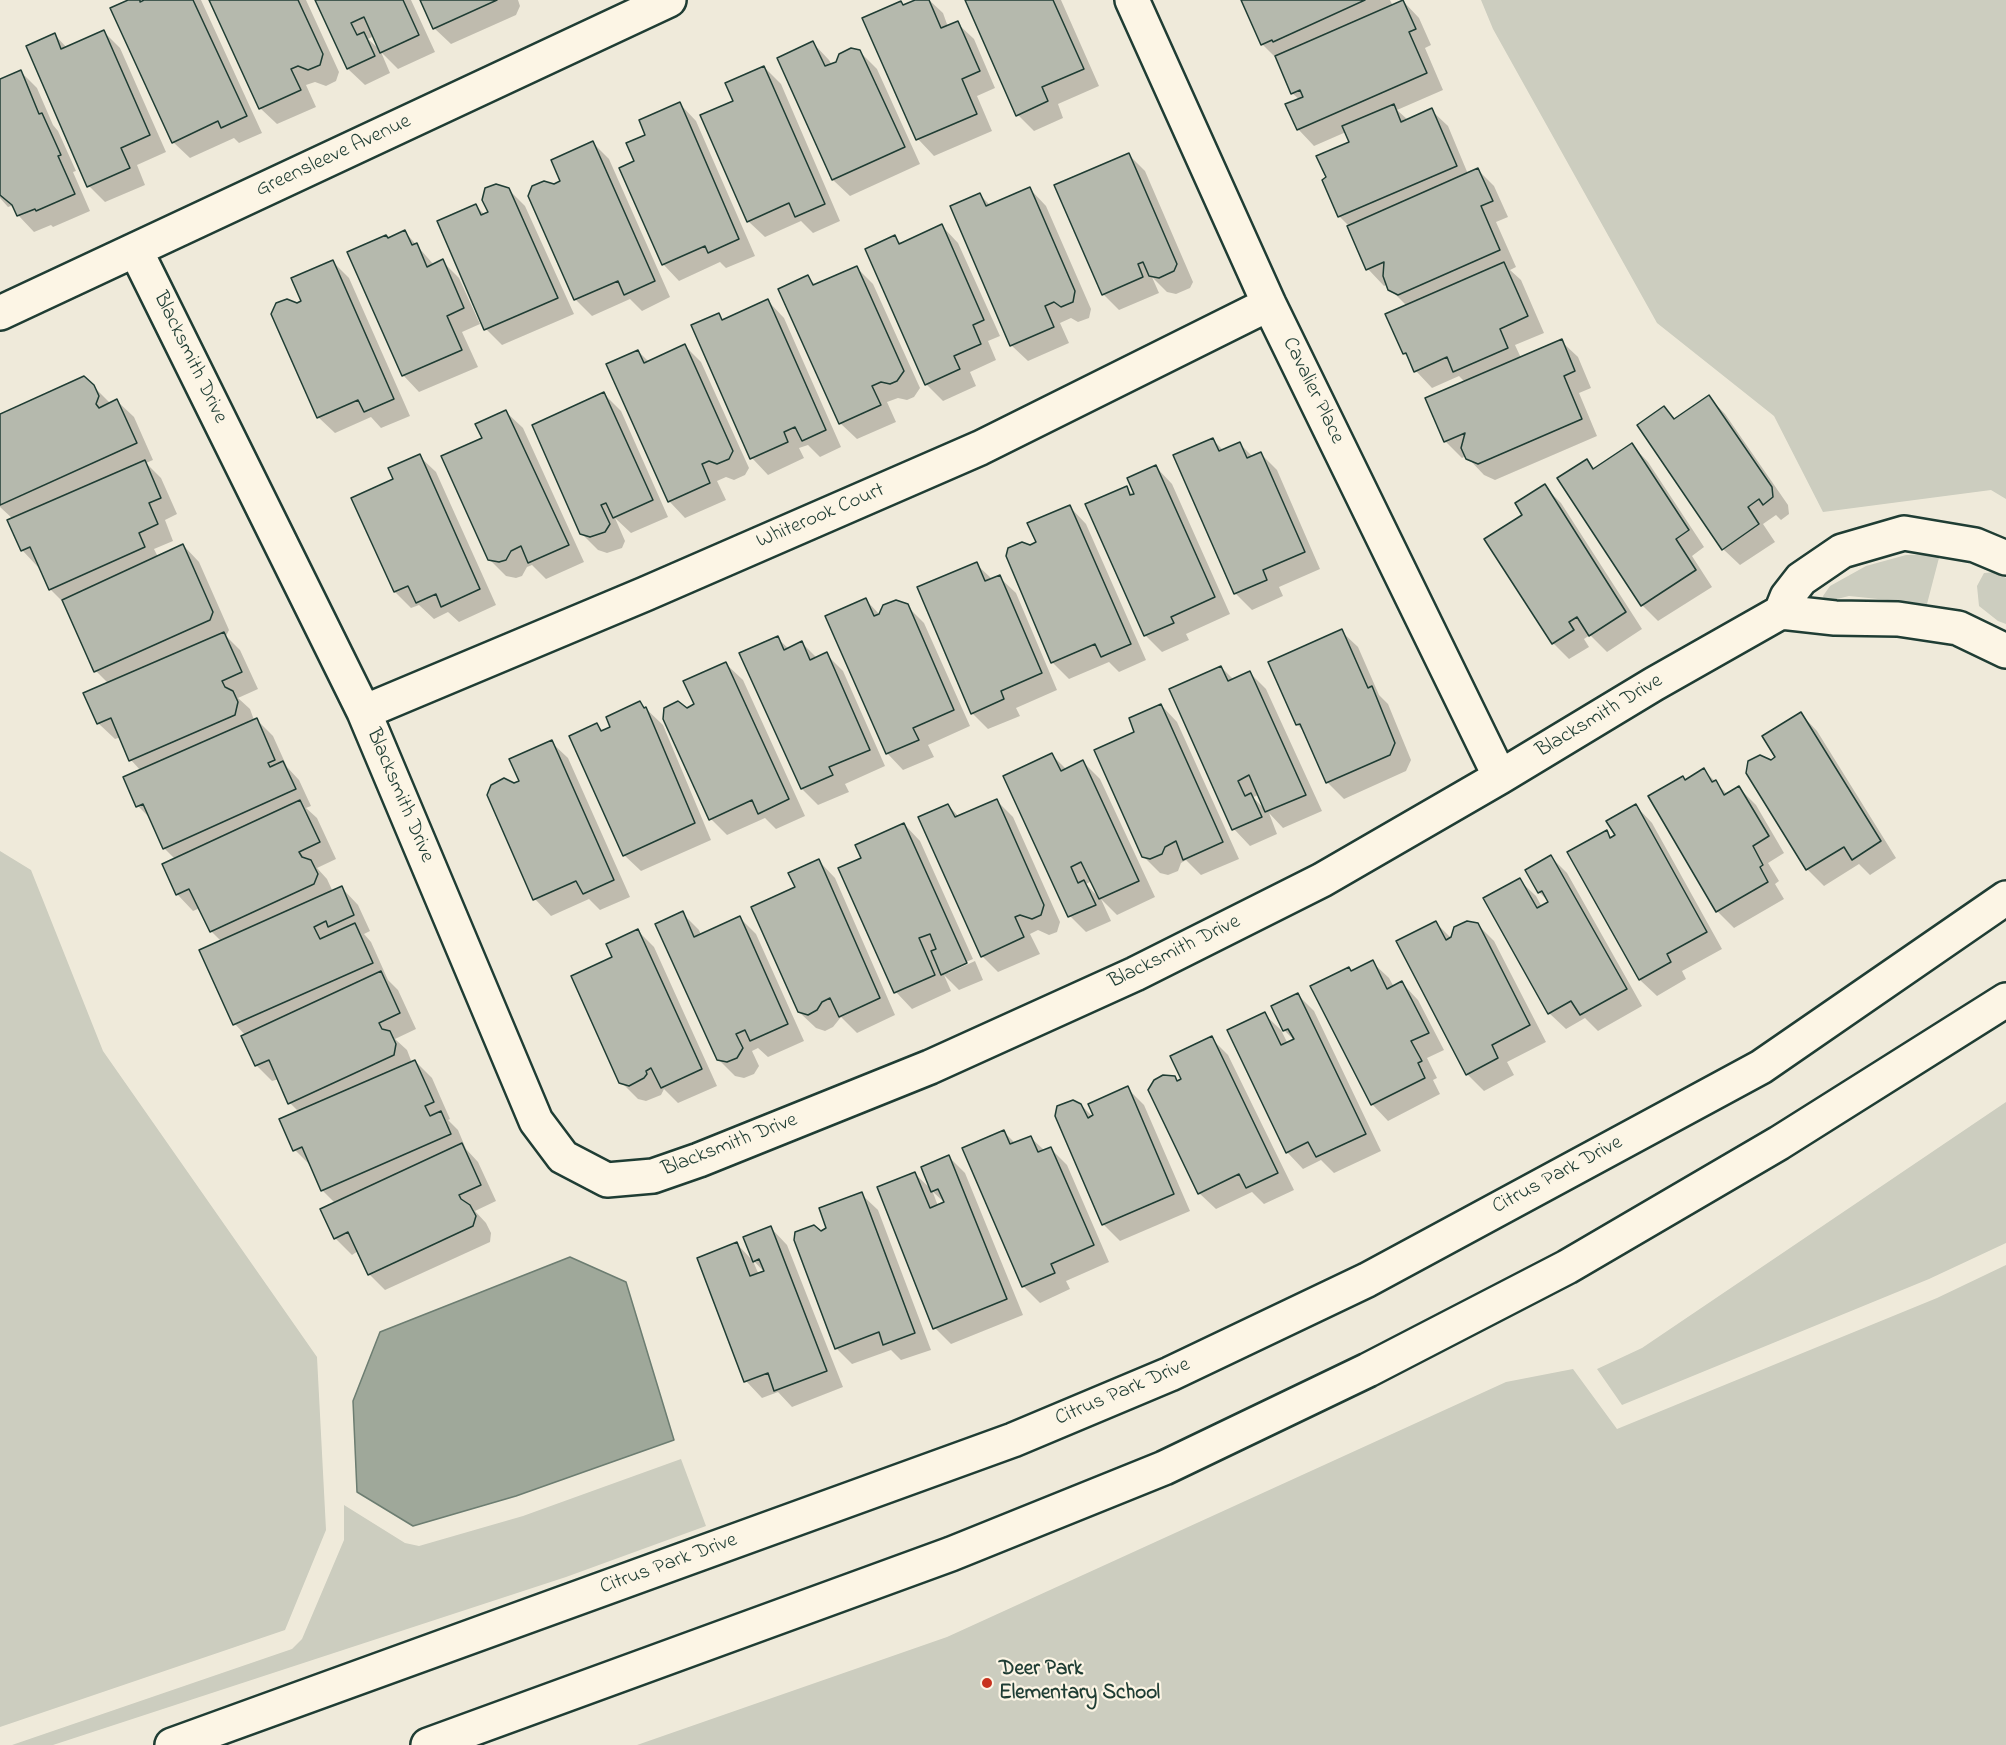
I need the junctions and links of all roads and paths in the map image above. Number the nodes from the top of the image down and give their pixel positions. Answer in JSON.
{"nodes":[{"id":1,"x":669,"y":0,"type":"edge"},
{"id":2,"x":1132,"y":0,"type":"edge"},
{"id":3,"x":136,"y":251,"type":"junction"},
{"id":4,"x":1269,"y":304,"type":"junction"},
{"id":5,"x":0,"y":313,"type":"edge"},
{"id":6,"x":2006,"y":558,"type":"edge"},
{"id":7,"x":1781,"y":612,"type":"junction"},
{"id":8,"x":2006,"y":651,"type":"edge"},
{"id":9,"x":364,"y":712,"type":"junction"},
{"id":10,"x":1500,"y":777,"type":"junction"},
{"id":11,"x":2006,"y":898,"type":"edge"},
{"id":12,"x":2006,"y":1000,"type":"edge"},
{"id":13,"x":172,"y":1745,"type":"edge"},
{"id":14,"x":428,"y":1745,"type":"edge"}],
"edges":[{"from":1,"to":3,"type":"street","name":"Greensleeve Avenue"},
{"from":2,"to":4,"type":"street","name":"Cavalier Place"},
{"from":3,"to":5,"type":"street","name":"Greensleeve Avenue"},
{"from":3,"to":9,"type":"street","name":"Blacksmith Drive"},
{"from":4,"to":9,"type":"street","name":"Whiterook Court"},
{"from":4,"to":10,"type":"street","name":"Cavalier Place"},
{"from":6,"to":7,"type":"street"},
{"from":7,"to":8,"type":"street"},
{"from":7,"to":10,"type":"street","name":"Blacksmith Drive"},
{"from":9,"to":10,"type":"street","name":"Blacksmith Drive"},
{"from":11,"to":13,"type":"street","name":"Citrus Park Drive"},
{"from":12,"to":14,"type":"street"}]}
